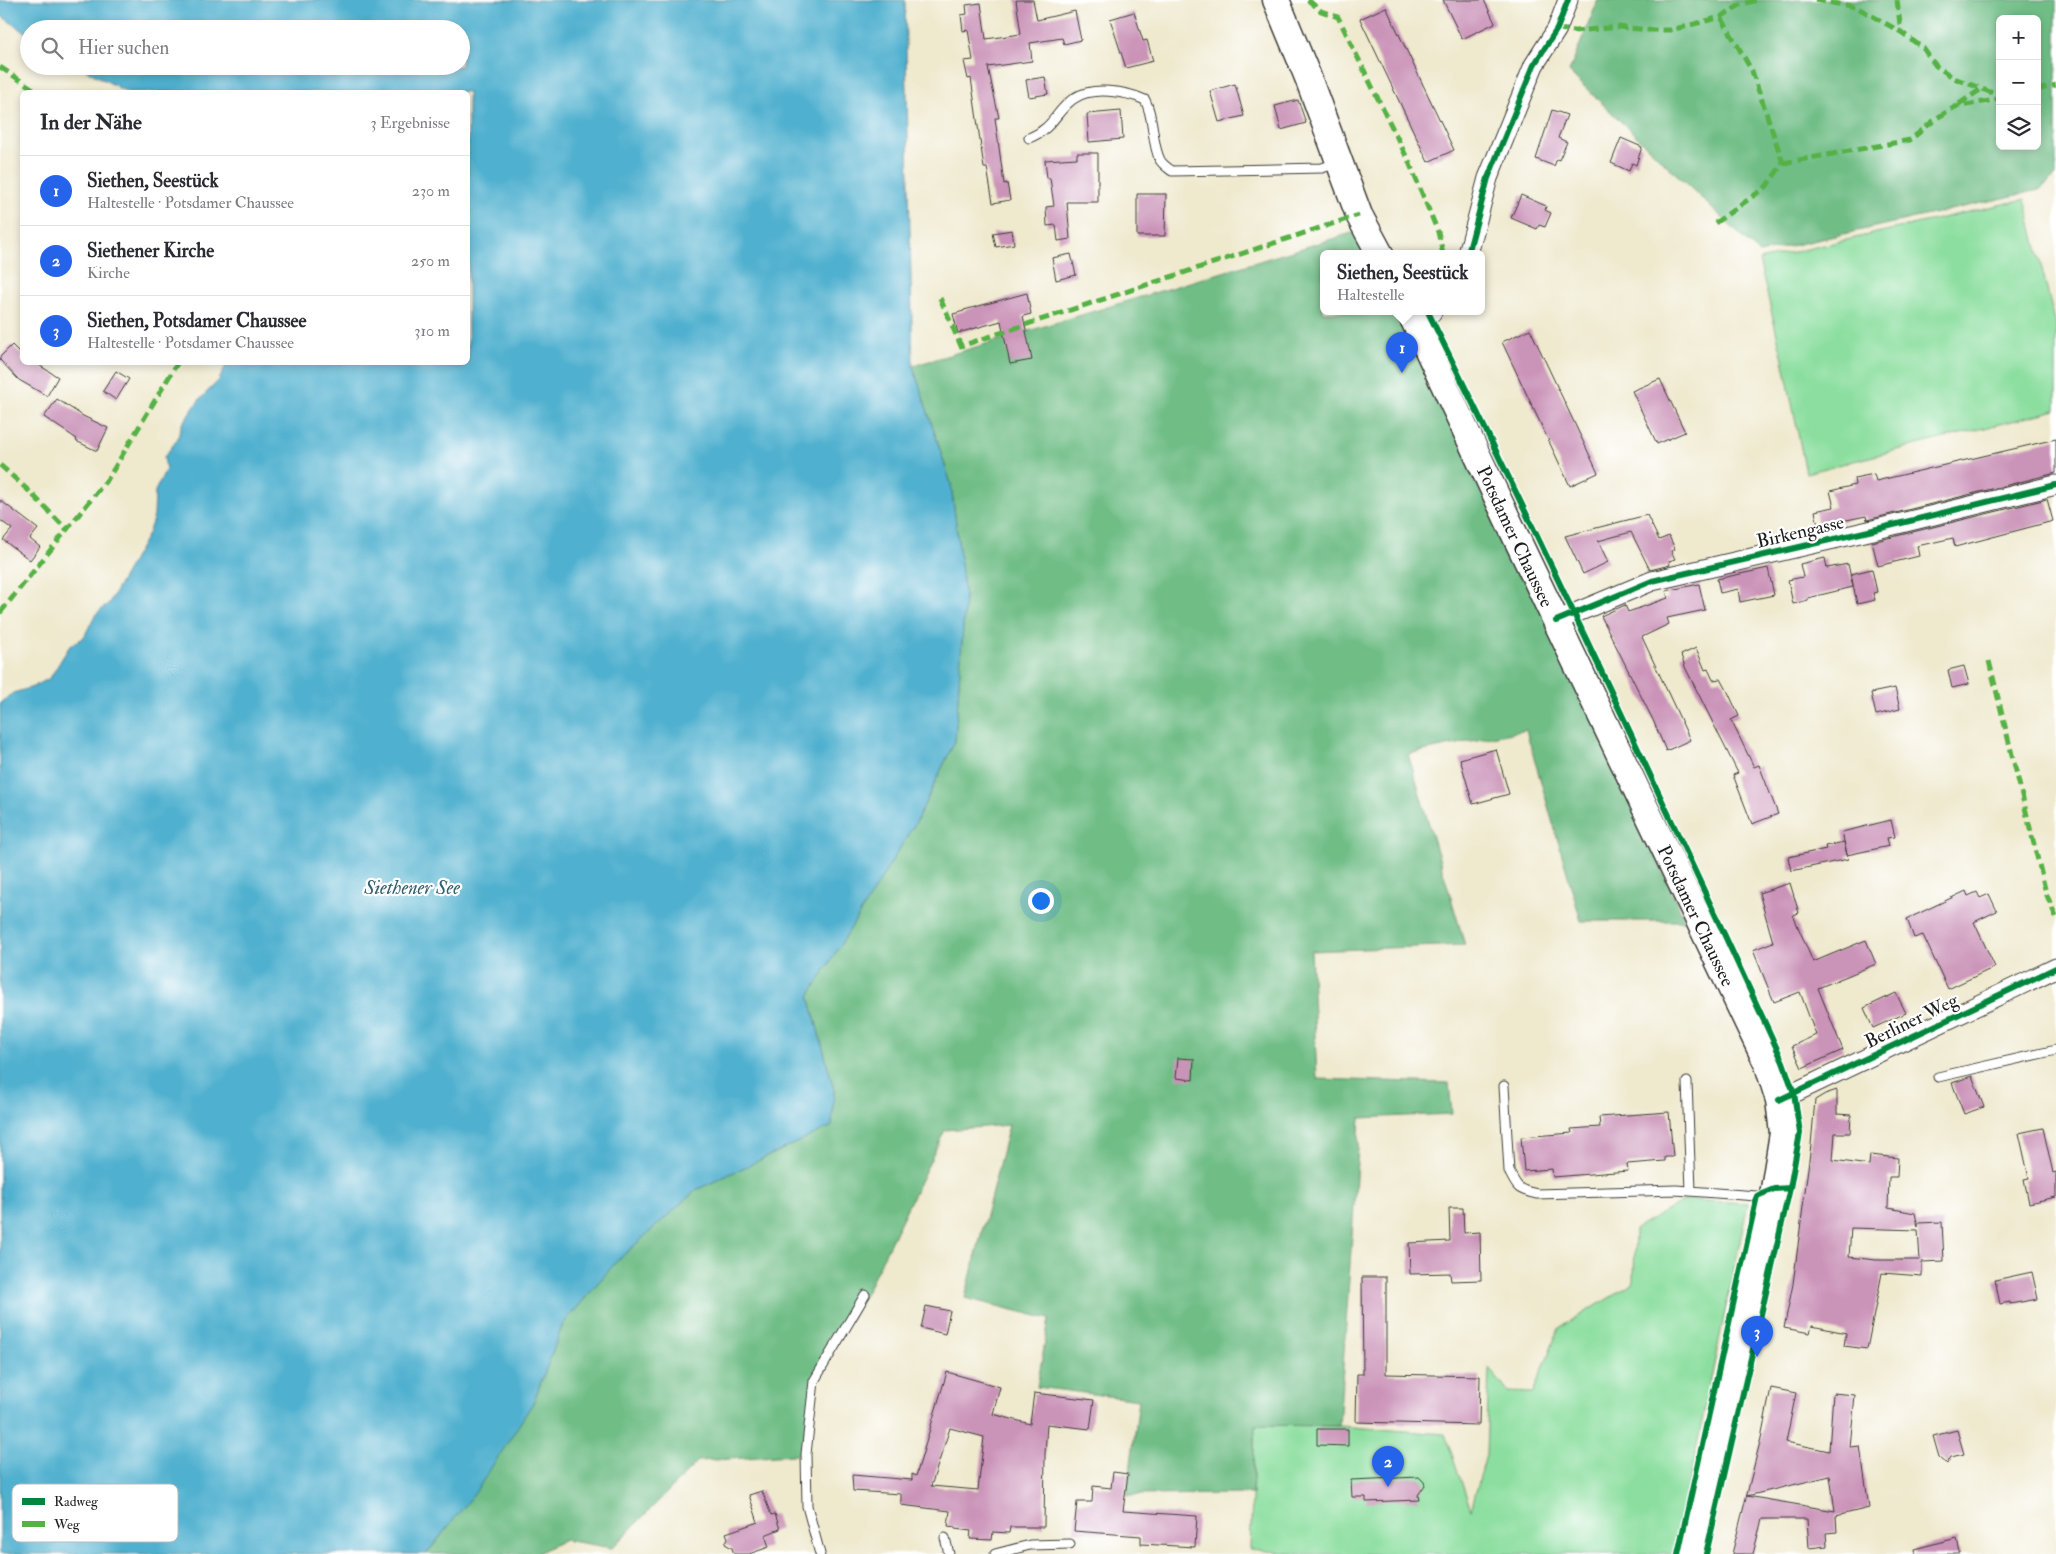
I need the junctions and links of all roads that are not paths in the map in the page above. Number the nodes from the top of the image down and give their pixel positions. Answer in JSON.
{"nodes":[{"id":1,"x":1276,"y":0,"type":"edge"},
{"id":2,"x":1568,"y":0,"type":"edge"},
{"id":3,"x":1029,"y":138,"type":"dead end"},
{"id":4,"x":1339,"y":162,"type":"junction"},
{"id":5,"x":1378,"y":250,"type":"edge"},
{"id":6,"x":1469,"y":250,"type":"edge"},
{"id":7,"x":1419,"y":315,"type":"edge"},
{"id":8,"x":2056,"y":486,"type":"edge"},
{"id":9,"x":1556,"y":622,"type":"junction"},
{"id":10,"x":2056,"y":968,"type":"edge"},
{"id":11,"x":2056,"y":1050,"type":"edge"},
{"id":12,"x":1938,"y":1077,"type":"dead end"},
{"id":13,"x":1687,"y":1082,"type":"dead end"},
{"id":14,"x":1504,"y":1086,"type":"dead end"},
{"id":15,"x":1779,"y":1100,"type":"junction"},
{"id":16,"x":1691,"y":1191,"type":"junction"},
{"id":17,"x":1772,"y":1197,"type":"junction"},
{"id":18,"x":865,"y":1295,"type":"dead end"},
{"id":19,"x":945,"y":1538,"type":"dead end"},
{"id":20,"x":1070,"y":1544,"type":"dead end"},
{"id":21,"x":820,"y":1554,"type":"edge"},
{"id":22,"x":949,"y":1554,"type":"edge"},
{"id":23,"x":995,"y":1554,"type":"edge"},
{"id":24,"x":1690,"y":1554,"type":"edge"}],
"edges":[{"from":1,"to":4,"type":"main road"},
{"from":2,"to":6,"type":"street"},
{"from":3,"to":4,"type":"lane"},
{"from":4,"to":5,"type":"main road"},
{"from":7,"to":9,"type":"main road","name":"Potsdamer Chaussee"},
{"from":8,"to":9,"type":"street","name":"Birkengasse"},
{"from":9,"to":15,"type":"main road","name":"Potsdamer Chaussee"},
{"from":10,"to":15,"type":"street","name":"Berliner Weg"},
{"from":11,"to":12,"type":"lane"},
{"from":13,"to":16,"type":"lane"},
{"from":14,"to":16,"type":"lane"},
{"from":15,"to":17,"type":"main road","name":"Potsdamer Chaussee"},
{"from":16,"to":17,"type":"lane"},
{"from":17,"to":24,"type":"main road","name":"Potsdamer Chaussee"},
{"from":18,"to":21,"type":"lane"},
{"from":19,"to":22,"type":"lane"},
{"from":20,"to":23,"type":"lane"}]}
